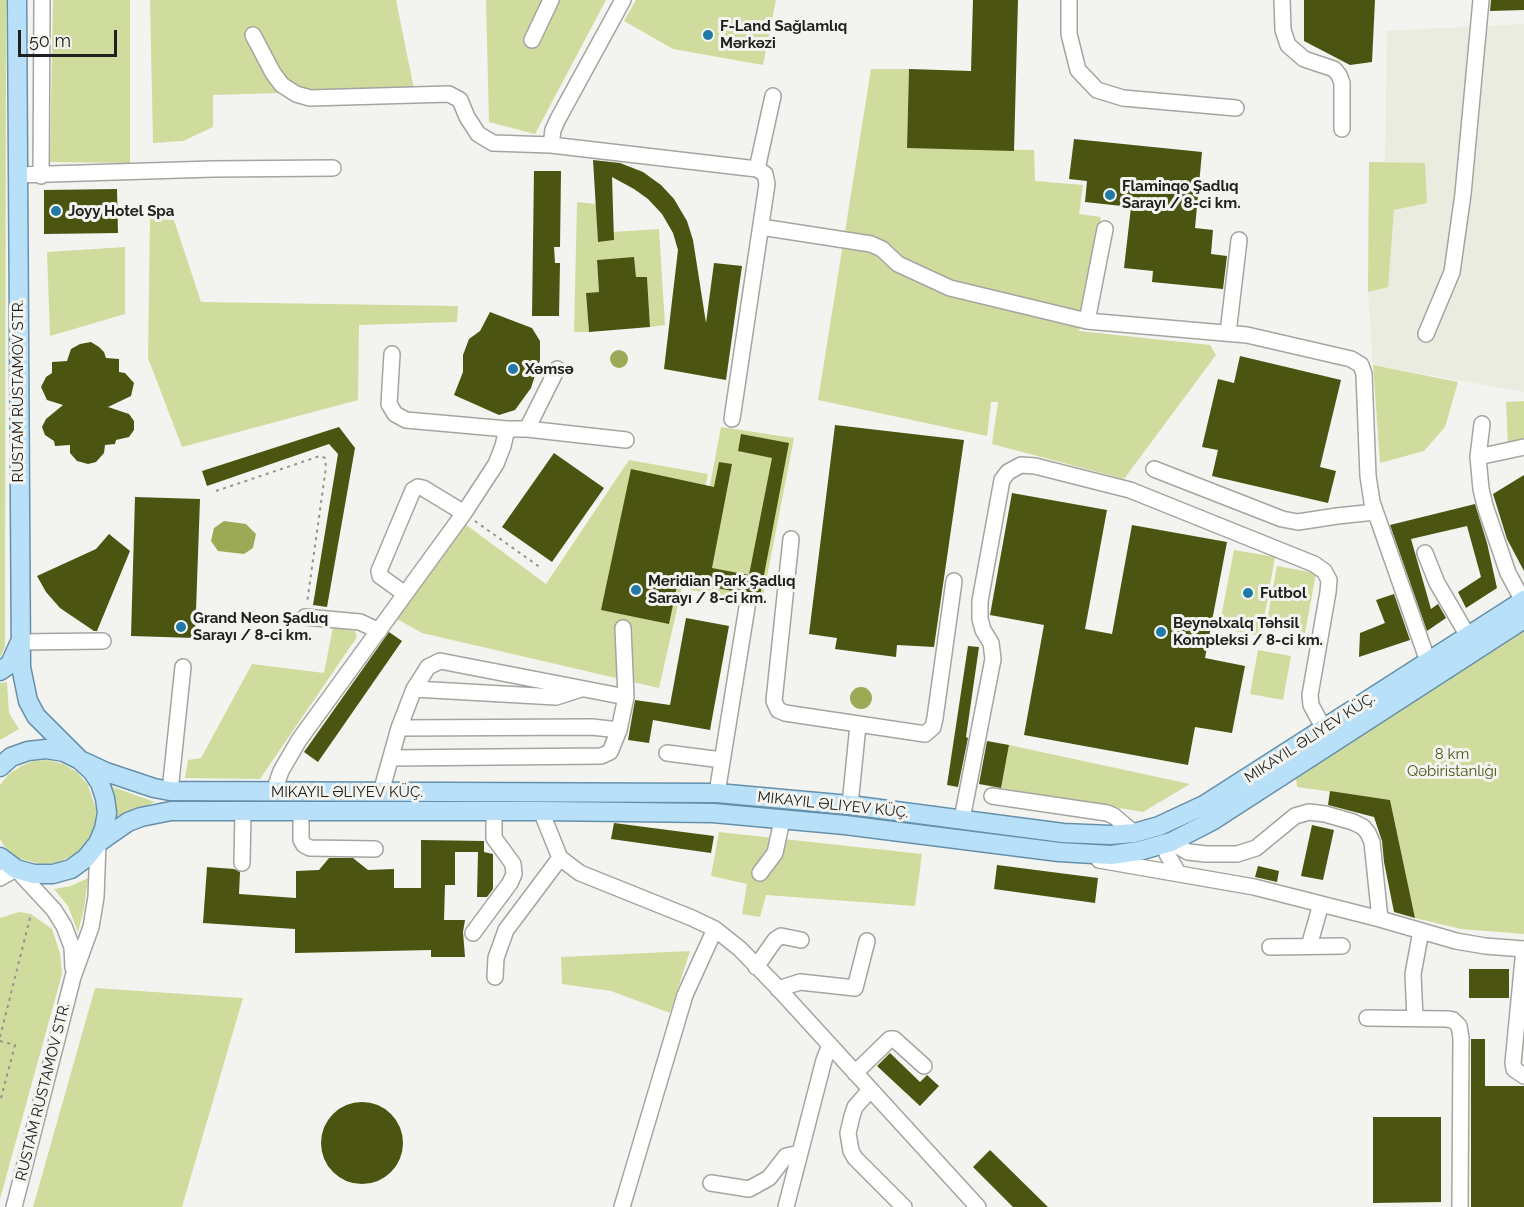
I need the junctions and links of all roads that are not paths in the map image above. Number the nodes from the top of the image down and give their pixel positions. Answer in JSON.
{"nodes":[{"id":1,"x":17,"y":0,"type":"edge"},
{"id":2,"x":42,"y":0,"type":"edge"},
{"id":3,"x":550,"y":0,"type":"edge"},
{"id":4,"x":623,"y":0,"type":"edge"},
{"id":5,"x":1069,"y":0,"type":"edge"},
{"id":6,"x":1282,"y":0,"type":"edge"},
{"id":7,"x":1481,"y":0,"type":"edge"},
{"id":8,"x":253,"y":35,"type":"dead end"},
{"id":9,"x":532,"y":40,"type":"dead end"},
{"id":10,"x":773,"y":96,"type":"dead end"},
{"id":11,"x":1236,"y":108,"type":"dead end"},
{"id":12,"x":1342,"y":129,"type":"dead end"},
{"id":13,"x":550,"y":146,"type":"junction"},
{"id":14,"x":333,"y":168,"type":"dead end"},
{"id":15,"x":757,"y":169,"type":"junction"},
{"id":16,"x":17,"y":175,"type":"junction"},
{"id":17,"x":41,"y":176,"type":"junction"},
{"id":18,"x":761,"y":227,"type":"junction"},
{"id":19,"x":1105,"y":229,"type":"dead end"},
{"id":20,"x":1239,"y":240,"type":"dead end"},
{"id":21,"x":1087,"y":321,"type":"junction"},
{"id":22,"x":1228,"y":333,"type":"junction"},
{"id":23,"x":1426,"y":334,"type":"dead end"},
{"id":24,"x":392,"y":354,"type":"dead end"},
{"id":25,"x":557,"y":369,"type":"dead end"},
{"id":26,"x":732,"y":419,"type":"dead end"},
{"id":27,"x":1482,"y":424,"type":"dead end"},
{"id":28,"x":507,"y":429,"type":"junction"},
{"id":29,"x":527,"y":429,"type":"junction"},
{"id":30,"x":626,"y":440,"type":"dead end"},
{"id":31,"x":1524,"y":447,"type":"edge"},
{"id":32,"x":1478,"y":457,"type":"junction"},
{"id":33,"x":1154,"y":469,"type":"dead end"},
{"id":34,"x":1375,"y":512,"type":"junction"},
{"id":35,"x":464,"y":513,"type":"junction"},
{"id":36,"x":791,"y":539,"type":"dead end"},
{"id":37,"x":1425,"y":553,"type":"dead end"},
{"id":38,"x":954,"y":581,"type":"dead end"},
{"id":39,"x":405,"y":594,"type":"junction"},
{"id":40,"x":747,"y":607,"type":"dead end"},
{"id":41,"x":1524,"y":607,"type":"edge"},
{"id":42,"x":305,"y":617,"type":"road end"},
{"id":43,"x":623,"y":628,"type":"dead end"},
{"id":44,"x":379,"y":631,"type":"junction"},
{"id":45,"x":1468,"y":636,"type":"junction"},
{"id":46,"x":103,"y":641,"type":"dead end"},
{"id":47,"x":20,"y":642,"type":"junction"},
{"id":48,"x":183,"y":667,"type":"dead end"},
{"id":49,"x":1433,"y":668,"type":"junction"},
{"id":50,"x":0,"y":671,"type":"edge"},
{"id":51,"x":582,"y":688,"type":"junction"},
{"id":52,"x":414,"y":689,"type":"junction"},
{"id":53,"x":626,"y":697,"type":"junction"},
{"id":54,"x":858,"y":725,"type":"junction"},
{"id":55,"x":399,"y":728,"type":"junction"},
{"id":56,"x":1324,"y":729,"type":"junction"},
{"id":57,"x":619,"y":730,"type":"junction"},
{"id":58,"x":667,"y":753,"type":"dead end"},
{"id":59,"x":391,"y":758,"type":"junction"},
{"id":60,"x":80,"y":760,"type":"junction"},
{"id":61,"x":722,"y":760,"type":"junction"},
{"id":62,"x":0,"y":767,"type":"edge"},
{"id":63,"x":170,"y":791,"type":"junction"},
{"id":64,"x":274,"y":791,"type":"junction"},
{"id":65,"x":381,"y":792,"type":"junction"},
{"id":66,"x":717,"y":793,"type":"junction"},
{"id":67,"x":992,"y":796,"type":"dead end"},
{"id":68,"x":849,"y":805,"type":"junction"},
{"id":69,"x":243,"y":811,"type":"junction"},
{"id":70,"x":541,"y":811,"type":"junction"},
{"id":71,"x":301,"y":812,"type":"junction"},
{"id":72,"x":494,"y":812,"type":"junction"},
{"id":73,"x":962,"y":819,"type":"junction"},
{"id":74,"x":782,"y":820,"type":"junction"},
{"id":75,"x":1134,"y":832,"type":"junction"},
{"id":76,"x":1110,"y":835,"type":"junction"},
{"id":77,"x":1171,"y":842,"type":"junction"},
{"id":78,"x":98,"y":843,"type":"junction"},
{"id":79,"x":375,"y":849,"type":"dead end"},
{"id":80,"x":1139,"y":850,"type":"junction"},
{"id":81,"x":1059,"y":852,"type":"junction"},
{"id":82,"x":0,"y":857,"type":"edge"},
{"id":83,"x":560,"y":858,"type":"junction"},
{"id":84,"x":242,"y":863,"type":"dead end"},
{"id":85,"x":5,"y":870,"type":"edge"},
{"id":86,"x":760,"y":873,"type":"dead end"},
{"id":87,"x":1179,"y":873,"type":"junction"},
{"id":88,"x":1321,"y":904,"type":"junction"},
{"id":89,"x":1380,"y":919,"type":"junction"},
{"id":90,"x":715,"y":929,"type":"junction"},
{"id":91,"x":1421,"y":931,"type":"junction"},
{"id":92,"x":473,"y":933,"type":"dead end"},
{"id":93,"x":801,"y":940,"type":"dead end"},
{"id":94,"x":867,"y":941,"type":"dead end"},
{"id":95,"x":1309,"y":946,"type":"junction"},
{"id":96,"x":1342,"y":946,"type":"dead end"},
{"id":97,"x":1270,"y":947,"type":"dead end"},
{"id":98,"x":1524,"y":949,"type":"edge"},
{"id":99,"x":756,"y":967,"type":"junction"},
{"id":100,"x":73,"y":977,"type":"junction"},
{"id":101,"x":495,"y":977,"type":"dead end"},
{"id":102,"x":778,"y":989,"type":"junction"},
{"id":103,"x":1367,"y":1018,"type":"dead end"},
{"id":104,"x":1415,"y":1018,"type":"junction"},
{"id":105,"x":830,"y":1045,"type":"junction"},
{"id":106,"x":924,"y":1066,"type":"dead end"},
{"id":107,"x":855,"y":1073,"type":"junction"},
{"id":108,"x":1524,"y":1076,"type":"edge"},
{"id":109,"x":870,"y":1090,"type":"junction"},
{"id":110,"x":800,"y":1153,"type":"junction"},
{"id":111,"x":711,"y":1183,"type":"dead end"},
{"id":112,"x":14,"y":1207,"type":"edge"},
{"id":113,"x":622,"y":1207,"type":"edge"},
{"id":114,"x":786,"y":1207,"type":"edge"},
{"id":115,"x":904,"y":1207,"type":"edge"},
{"id":116,"x":978,"y":1207,"type":"edge"},
{"id":117,"x":1460,"y":1207,"type":"edge"}],
"edges":[{"from":1,"to":16,"type":"main road","name":"RUSTAM RUSTAMOV STR."},
{"from":2,"to":17,"type":"street"},
{"from":3,"to":9,"type":"street"},
{"from":4,"to":13,"type":"street"},
{"from":5,"to":11,"type":"street"},
{"from":6,"to":12,"type":"street"},
{"from":7,"to":23,"type":"street"},
{"from":8,"to":13,"type":"street"},
{"from":10,"to":15,"type":"street"},
{"from":13,"to":15,"type":"street"},
{"from":14,"to":17,"type":"street"},
{"from":15,"to":18,"type":"street"},
{"from":16,"to":17,"type":"street"},
{"from":16,"to":47,"type":"main road","name":"RUSTAM RUSTAMOV STR."},
{"from":18,"to":21,"type":"street"},
{"from":18,"to":26,"type":"street"},
{"from":19,"to":21,"type":"street"},
{"from":20,"to":22,"type":"street"},
{"from":21,"to":22,"type":"street"},
{"from":22,"to":34,"type":"street"},
{"from":24,"to":28,"type":"street"},
{"from":25,"to":29,"type":"street"},
{"from":27,"to":32,"type":"street"},
{"from":28,"to":29,"type":"street"},
{"from":28,"to":35,"type":"street"},
{"from":29,"to":30,"type":"street"},
{"from":31,"to":32,"type":"street"},
{"from":32,"to":41,"type":"street"},
{"from":33,"to":34,"type":"street"},
{"from":34,"to":49,"type":"street"},
{"from":35,"to":39,"type":"street"},
{"from":35,"to":39,"type":"street"},
{"from":36,"to":54,"type":"street"},
{"from":37,"to":45,"type":"street"},
{"from":38,"to":54,"type":"street"},
{"from":39,"to":44,"type":"street"},
{"from":40,"to":61,"type":"street"},
{"from":41,"to":45,"type":"main road"},
{"from":41,"to":49,"type":"main road"},
{"from":42,"to":44,"type":"street"},
{"from":43,"to":53,"type":"street"},
{"from":44,"to":64,"type":"street"},
{"from":45,"to":49,"type":"main road"},
{"from":46,"to":47,"type":"street"},
{"from":47,"to":50,"type":"main road"},
{"from":47,"to":60,"type":"main road","name":"RUSTAM RUSTAMOV STR."},
{"from":48,"to":63,"type":"street"},
{"from":49,"to":56,"type":"main road"},
{"from":49,"to":77,"type":"main road"},
{"from":51,"to":52,"type":"street"},
{"from":51,"to":52,"type":"street"},
{"from":51,"to":53,"type":"street"},
{"from":52,"to":55,"type":"street"},
{"from":53,"to":57,"type":"street"},
{"from":54,"to":68,"type":"street"},
{"from":55,"to":57,"type":"street"},
{"from":55,"to":59,"type":"street"},
{"from":56,"to":73,"type":"street"},
{"from":56,"to":75,"type":"main road"},
{"from":57,"to":59,"type":"street"},
{"from":58,"to":61,"type":"street"},
{"from":59,"to":65,"type":"street"},
{"from":60,"to":62,"type":"main road"},
{"from":60,"to":63,"type":"main road"},
{"from":60,"to":78,"type":"main road"},
{"from":61,"to":66,"type":"street"},
{"from":63,"to":64,"type":"main road"},
{"from":64,"to":65,"type":"main road"},
{"from":65,"to":66,"type":"main road"},
{"from":66,"to":68,"type":"main road"},
{"from":67,"to":75,"type":"street"},
{"from":68,"to":73,"type":"main road"},
{"from":69,"to":71,"type":"main road"},
{"from":69,"to":78,"type":"main road"},
{"from":69,"to":84,"type":"street"},
{"from":70,"to":72,"type":"main road"},
{"from":70,"to":74,"type":"main road"},
{"from":70,"to":83,"type":"street"},
{"from":71,"to":72,"type":"main road"},
{"from":71,"to":79,"type":"street"},
{"from":72,"to":92,"type":"street"},
{"from":73,"to":76,"type":"main road"},
{"from":74,"to":81,"type":"main road"},
{"from":74,"to":86,"type":"street"},
{"from":75,"to":76,"type":"main road"},
{"from":76,"to":80,"type":"street"},
{"from":77,"to":80,"type":"main road"},
{"from":77,"to":87,"type":"street"},
{"from":77,"to":89,"type":"street"},
{"from":78,"to":85,"type":"main road"},
{"from":78,"to":100,"type":"street"},
{"from":80,"to":81,"type":"main road"},
{"from":80,"to":87,"type":"street"},
{"from":81,"to":87,"type":"street"},
{"from":82,"to":85,"type":"main road"},
{"from":83,"to":90,"type":"street"},
{"from":83,"to":101,"type":"street"},
{"from":85,"to":100,"type":"street"},
{"from":87,"to":88,"type":"street"},
{"from":88,"to":89,"type":"street"},
{"from":88,"to":95,"type":"street"},
{"from":89,"to":91,"type":"street"},
{"from":90,"to":99,"type":"street"},
{"from":90,"to":113,"type":"street"},
{"from":91,"to":98,"type":"street"},
{"from":91,"to":104,"type":"street"},
{"from":93,"to":99,"type":"street"},
{"from":94,"to":102,"type":"street"},
{"from":95,"to":96,"type":"street"},
{"from":95,"to":97,"type":"street"},
{"from":98,"to":108,"type":"street"},
{"from":99,"to":102,"type":"street"},
{"from":100,"to":112,"type":"street","name":"RUSTAM RUSTAMOV STR."},
{"from":102,"to":105,"type":"street"},
{"from":103,"to":104,"type":"street"},
{"from":104,"to":117,"type":"street"},
{"from":105,"to":107,"type":"street"},
{"from":105,"to":110,"type":"street"},
{"from":106,"to":107,"type":"street"},
{"from":107,"to":109,"type":"street"},
{"from":109,"to":115,"type":"street"},
{"from":109,"to":116,"type":"street"},
{"from":110,"to":111,"type":"street"},
{"from":110,"to":114,"type":"street"}]}
